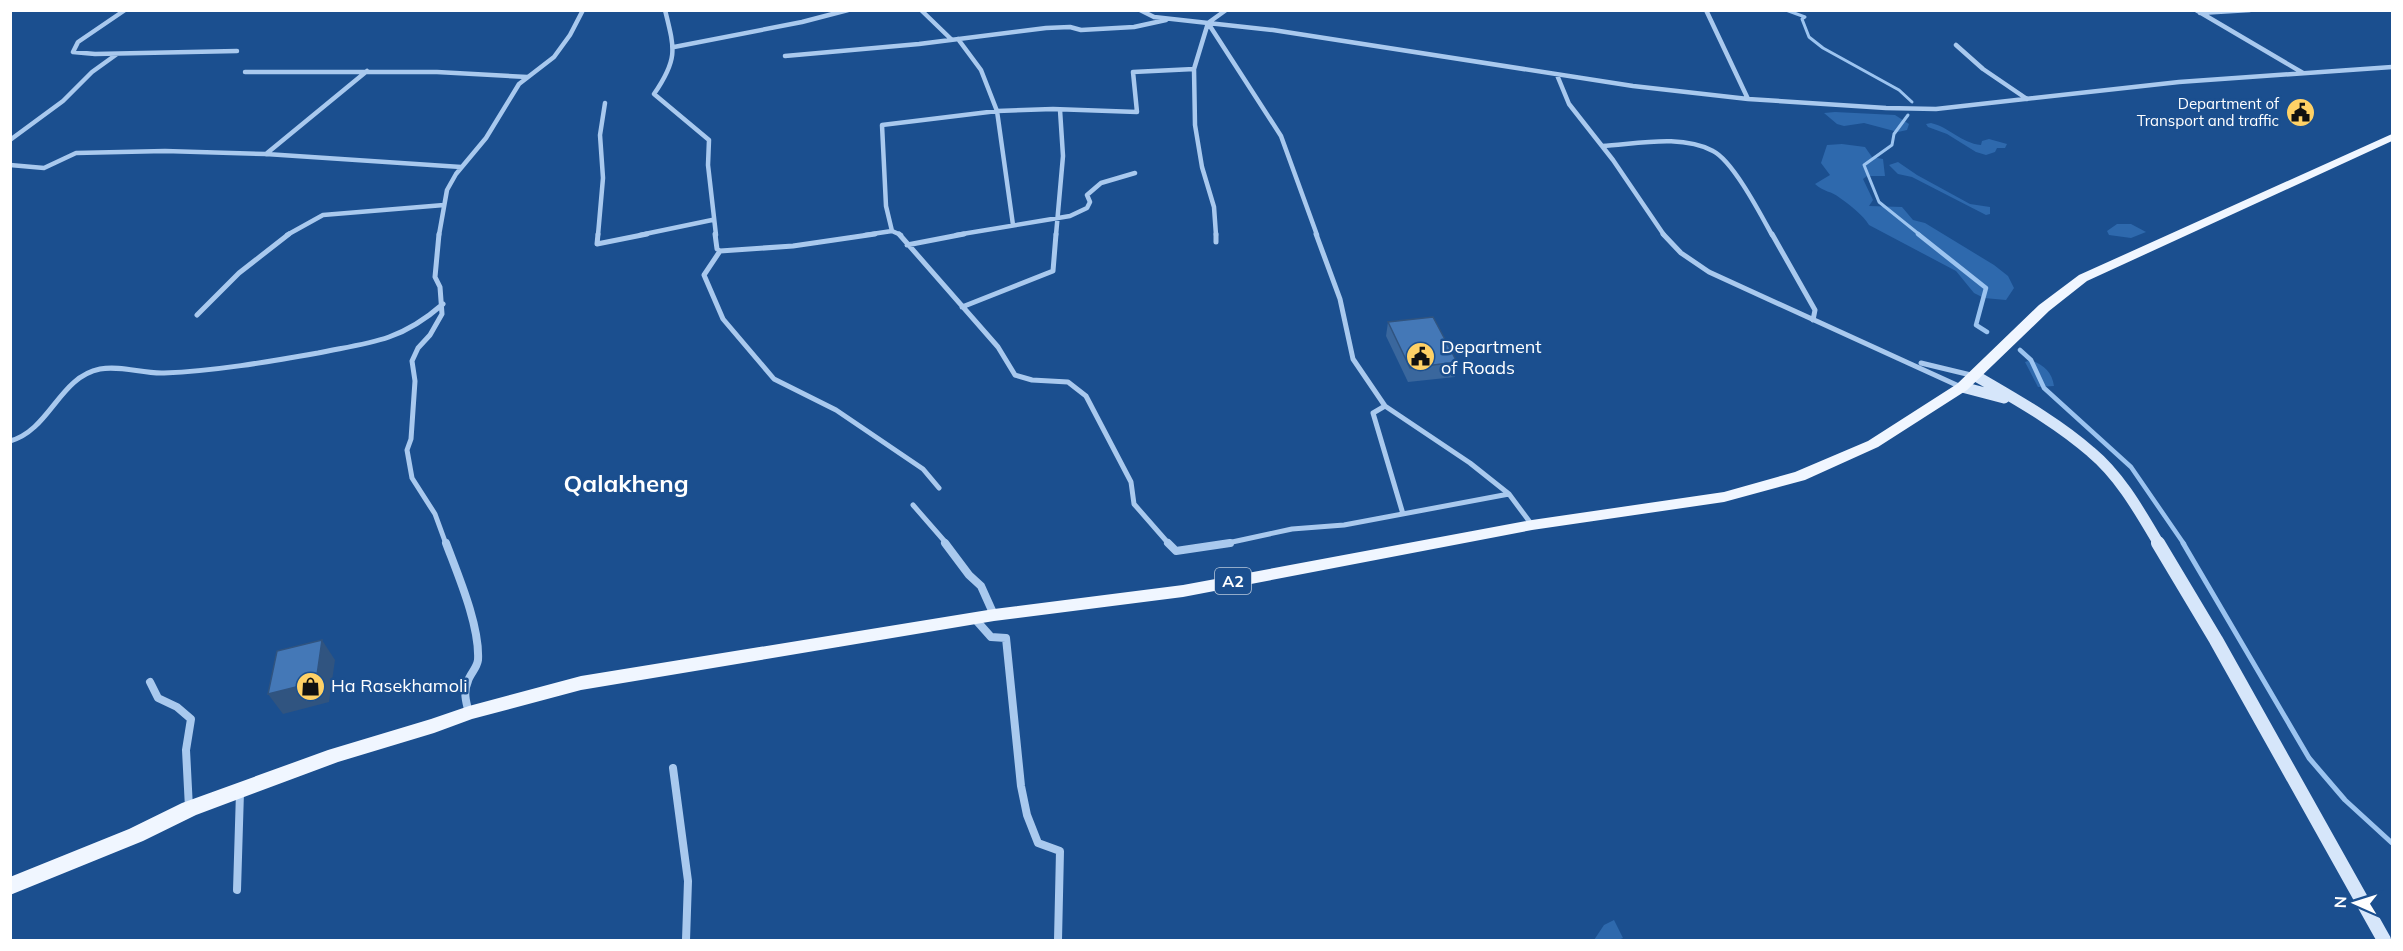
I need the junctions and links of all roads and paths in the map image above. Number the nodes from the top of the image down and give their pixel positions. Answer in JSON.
{"nodes":[{"id":1,"x":125,"y":10,"type":"edge"},
{"id":2,"x":583,"y":10,"type":"edge"},
{"id":3,"x":665,"y":10,"type":"edge"},
{"id":4,"x":848,"y":10,"type":"edge"},
{"id":5,"x":921,"y":10,"type":"edge"},
{"id":6,"x":1140,"y":10,"type":"edge"},
{"id":7,"x":1226,"y":10,"type":"edge"},
{"id":8,"x":1706,"y":10,"type":"edge"},
{"id":9,"x":2250,"y":10,"type":"edge"},
{"id":10,"x":2198,"y":12,"type":"edge"},
{"id":11,"x":1169,"y":19,"type":"junction"},
{"id":12,"x":1208,"y":23,"type":"junction"},
{"id":13,"x":955,"y":39,"type":"junction"},
{"id":14,"x":1956,"y":45,"type":"dead end"},
{"id":15,"x":674,"y":47,"type":"junction"},
{"id":16,"x":237,"y":51,"type":"dead end"},
{"id":17,"x":118,"y":54,"type":"junction"},
{"id":18,"x":785,"y":56,"type":"dead end"},
{"id":19,"x":2392,"y":67,"type":"edge"},
{"id":20,"x":1194,"y":69,"type":"junction"},
{"id":21,"x":367,"y":71,"type":"junction"},
{"id":22,"x":245,"y":72,"type":"dead end"},
{"id":23,"x":2304,"y":74,"type":"junction"},
{"id":24,"x":1557,"y":75,"type":"junction"},
{"id":25,"x":527,"y":76,"type":"junction"},
{"id":26,"x":1748,"y":99,"type":"junction"},
{"id":27,"x":2027,"y":99,"type":"junction"},
{"id":28,"x":605,"y":103,"type":"dead end"},
{"id":29,"x":1060,"y":110,"type":"junction"},
{"id":30,"x":998,"y":111,"type":"junction"},
{"id":31,"x":2392,"y":137,"type":"edge"},
{"id":32,"x":10,"y":140,"type":"edge"},
{"id":33,"x":1602,"y":147,"type":"junction"},
{"id":34,"x":266,"y":154,"type":"junction"},
{"id":35,"x":10,"y":165,"type":"edge"},
{"id":36,"x":461,"y":167,"type":"junction"},
{"id":37,"x":1135,"y":173,"type":"dead end"},
{"id":38,"x":444,"y":205,"type":"junction"},
{"id":39,"x":1057,"y":219,"type":"junction"},
{"id":40,"x":712,"y":220,"type":"junction"},
{"id":41,"x":1013,"y":225,"type":"junction"},
{"id":42,"x":892,"y":231,"type":"junction"},
{"id":43,"x":1216,"y":242,"type":"dead end"},
{"id":44,"x":907,"y":245,"type":"junction"},
{"id":45,"x":720,"y":251,"type":"junction"},
{"id":46,"x":443,"y":304,"type":"junction"},
{"id":47,"x":962,"y":307,"type":"junction"},
{"id":48,"x":197,"y":315,"type":"dead end"},
{"id":49,"x":1813,"y":320,"type":"junction"},
{"id":50,"x":1911,"y":361,"type":"junction"},
{"id":51,"x":1976,"y":376,"type":"junction"},
{"id":52,"x":1962,"y":387,"type":"junction"},
{"id":53,"x":2013,"y":401,"type":"junction"},
{"id":54,"x":1385,"y":406,"type":"junction"},
{"id":55,"x":10,"y":441,"type":"edge"},
{"id":56,"x":939,"y":488,"type":"dead end"},
{"id":57,"x":1509,"y":494,"type":"junction"},
{"id":58,"x":913,"y":505,"type":"dead end"},
{"id":59,"x":1403,"y":514,"type":"junction"},
{"id":60,"x":1532,"y":525,"type":"junction"},
{"id":61,"x":994,"y":615,"type":"junction"},
{"id":62,"x":975,"y":619,"type":"junction"},
{"id":63,"x":150,"y":682,"type":"dead end"},
{"id":64,"x":469,"y":713,"type":"junction"},
{"id":65,"x":674,"y":768,"type":"dead end"},
{"id":66,"x":240,"y":790,"type":"junction"},
{"id":67,"x":189,"y":808,"type":"junction"},
{"id":68,"x":10,"y":886,"type":"edge"},
{"id":69,"x":237,"y":890,"type":"dead end"},
{"id":70,"x":686,"y":940,"type":"edge"},
{"id":71,"x":1058,"y":940,"type":"edge"},
{"id":72,"x":2384,"y":940,"type":"edge"}],
"edges":[{"from":1,"to":17,"type":"street"},
{"from":2,"to":25,"type":"street"},
{"from":3,"to":15,"type":"street"},
{"from":4,"to":15,"type":"street"},
{"from":5,"to":13,"type":"street"},
{"from":6,"to":11,"type":"street"},
{"from":7,"to":12,"type":"street"},
{"from":8,"to":26,"type":"street"},
{"from":9,"to":10,"type":"street"},
{"from":10,"to":23,"type":"street"},
{"from":11,"to":12,"type":"street"},
{"from":11,"to":13,"type":"street"},
{"from":12,"to":20,"type":"street"},
{"from":12,"to":24,"type":"street"},
{"from":12,"to":54,"type":"street"},
{"from":13,"to":18,"type":"street"},
{"from":13,"to":30,"type":"street"},
{"from":14,"to":27,"type":"street"},
{"from":15,"to":40,"type":"street"},
{"from":16,"to":17,"type":"street"},
{"from":17,"to":32,"type":"street"},
{"from":19,"to":23,"type":"street"},
{"from":20,"to":29,"type":"street"},
{"from":20,"to":43,"type":"street"},
{"from":21,"to":22,"type":"street"},
{"from":21,"to":25,"type":"street"},
{"from":21,"to":34,"type":"street"},
{"from":23,"to":27,"type":"street"},
{"from":24,"to":26,"type":"street"},
{"from":24,"to":33,"type":"street"},
{"from":25,"to":36,"type":"street"},
{"from":26,"to":27,"type":"street"},
{"from":28,"to":40,"type":"street"},
{"from":29,"to":30,"type":"street"},
{"from":29,"to":39,"type":"street"},
{"from":30,"to":41,"type":"street"},
{"from":30,"to":42,"type":"street"},
{"from":31,"to":51,"type":"main road","number":"A2"},
{"from":33,"to":49,"type":"street"},
{"from":33,"to":49,"type":"street"},
{"from":34,"to":35,"type":"street"},
{"from":34,"to":36,"type":"street"},
{"from":36,"to":38,"type":"street"},
{"from":37,"to":39,"type":"street"},
{"from":38,"to":46,"type":"street"},
{"from":38,"to":48,"type":"street"},
{"from":39,"to":41,"type":"street"},
{"from":39,"to":47,"type":"street"},
{"from":40,"to":45,"type":"street"},
{"from":41,"to":44,"type":"street"},
{"from":42,"to":44,"type":"street"},
{"from":42,"to":45,"type":"street"},
{"from":44,"to":47,"type":"street"},
{"from":45,"to":56,"type":"street"},
{"from":46,"to":55,"type":"street"},
{"from":46,"to":64,"type":"street"},
{"from":47,"to":59,"type":"street"},
{"from":49,"to":50,"type":"street"},
{"from":50,"to":51,"type":"street"},
{"from":50,"to":52,"type":"street"},
{"from":51,"to":52,"type":"main road","number":"A2"},
{"from":51,"to":53,"type":"main road"},
{"from":52,"to":53,"type":"main road"},
{"from":52,"to":60,"type":"main road","number":"A2"},
{"from":53,"to":72,"type":"main road"},
{"from":54,"to":57,"type":"street"},
{"from":54,"to":59,"type":"street"},
{"from":57,"to":59,"type":"street"},
{"from":57,"to":60,"type":"street"},
{"from":58,"to":61,"type":"street"},
{"from":60,"to":61,"type":"main road","number":"A2"},
{"from":61,"to":62,"type":"main road","number":"A2"},
{"from":62,"to":64,"type":"main road","number":"A2"},
{"from":62,"to":71,"type":"street"},
{"from":63,"to":67,"type":"street"},
{"from":64,"to":66,"type":"main road","number":"A2"},
{"from":65,"to":70,"type":"street"},
{"from":66,"to":67,"type":"main road","number":"A2"},
{"from":66,"to":69,"type":"street"},
{"from":67,"to":68,"type":"main road","number":"A2"}]}
